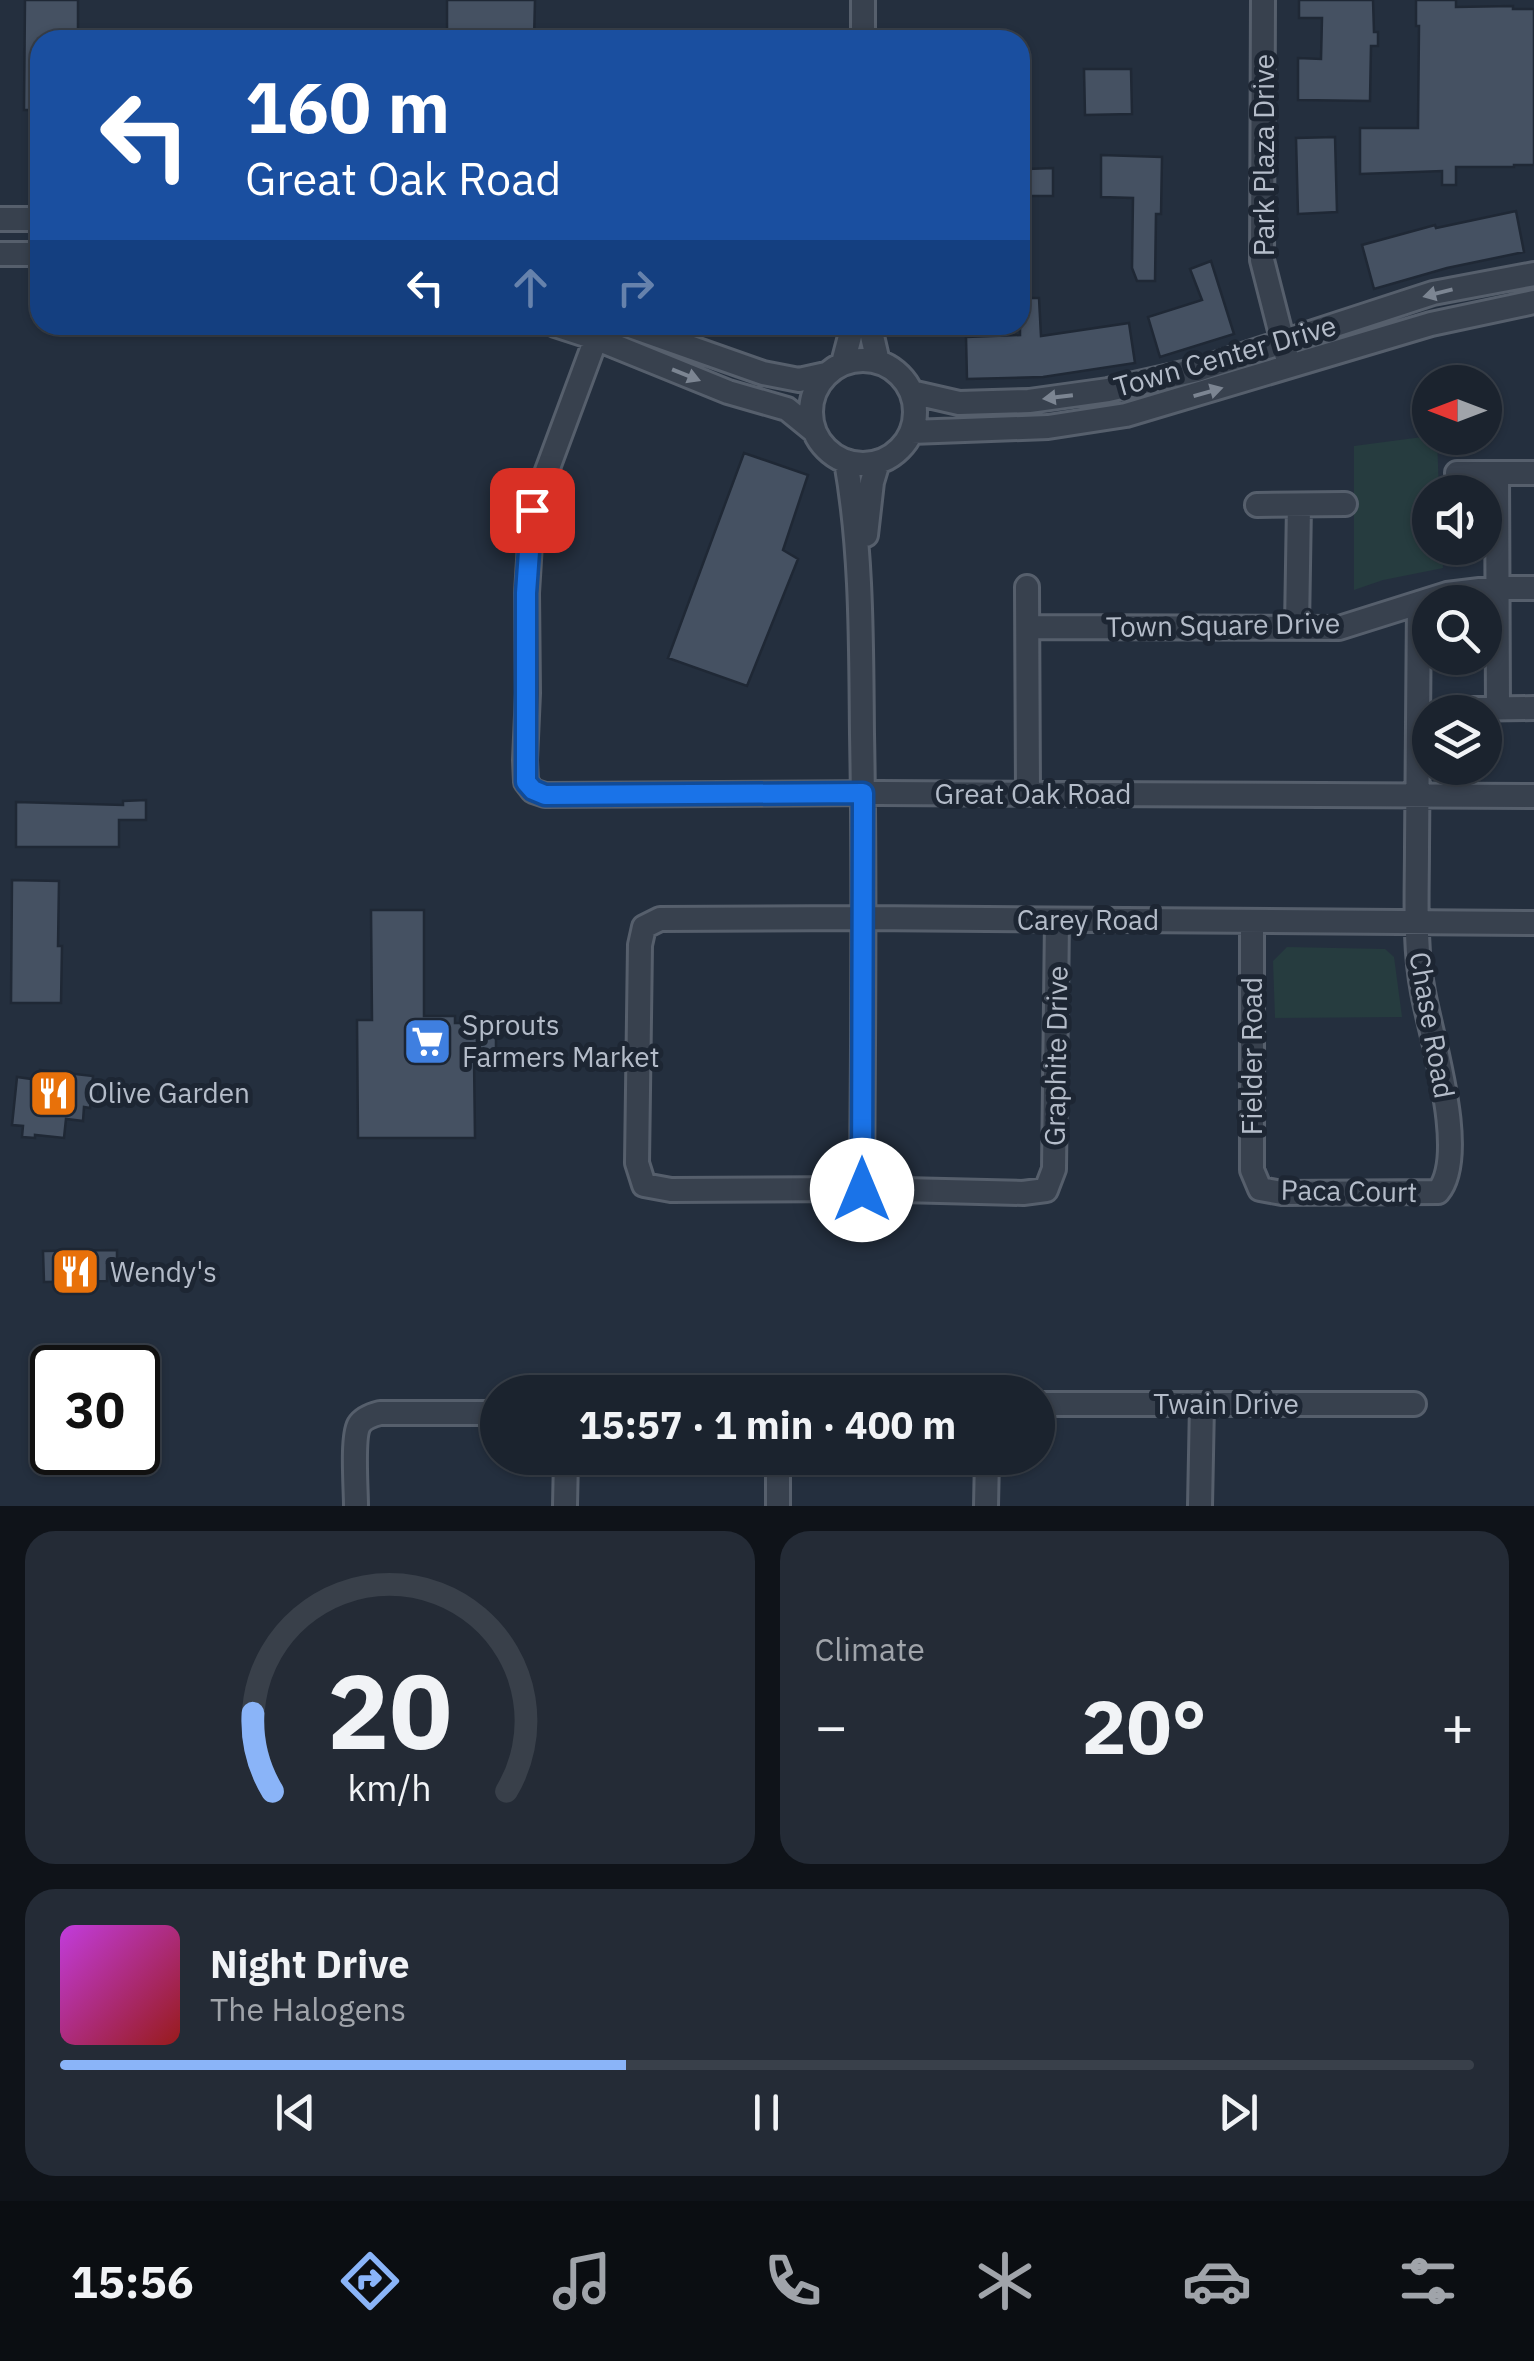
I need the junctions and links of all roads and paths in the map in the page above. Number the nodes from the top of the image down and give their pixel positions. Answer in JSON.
{"nodes":[{"id":1,"x":863,"y":0,"type":"edge"},
{"id":2,"x":1263,"y":0,"type":"edge"},
{"id":3,"x":862,"y":30,"type":"edge"},
{"id":4,"x":0,"y":219,"type":"edge"},
{"id":5,"x":30,"y":219,"type":"edge"},
{"id":6,"x":0,"y":254,"type":"edge"},
{"id":7,"x":30,"y":254,"type":"edge"},
{"id":8,"x":1534,"y":274,"type":"edge"},
{"id":9,"x":1534,"y":302,"type":"edge"},
{"id":10,"x":597,"y":335,"type":"edge"},
{"id":11,"x":604,"y":335,"type":"edge"},
{"id":12,"x":656,"y":335,"type":"edge"},
{"id":13,"x":849,"y":335,"type":"edge"},
{"id":14,"x":873,"y":335,"type":"edge"},
{"id":15,"x":1283,"y":342,"type":"junction"},
{"id":16,"x":878,"y":362,"type":"junction"},
{"id":17,"x":1290,"y":368,"type":"junction"},
{"id":18,"x":834,"y":369,"type":"junction"},
{"id":19,"x":911,"y":392,"type":"junction"},
{"id":20,"x":814,"y":432,"type":"junction"},
{"id":21,"x":911,"y":432,"type":"junction"},
{"id":22,"x":846,"y":462,"type":"junction"},
{"id":23,"x":878,"y":462,"type":"junction"},
{"id":24,"x":1458,"y":473,"type":"dead end"},
{"id":25,"x":1498,"y":473,"type":"junction"},
{"id":26,"x":1534,"y":473,"type":"edge"},
{"id":27,"x":1345,"y":504,"type":"dead end"},
{"id":28,"x":1257,"y":505,"type":"dead end"},
{"id":29,"x":1300,"y":505,"type":"junction"},
{"id":30,"x":1496,"y":585,"type":"edge"},
{"id":31,"x":1027,"y":587,"type":"dead end"},
{"id":32,"x":860,"y":588,"type":"junction"},
{"id":33,"x":1502,"y":588,"type":"edge"},
{"id":34,"x":1534,"y":588,"type":"edge"},
{"id":35,"x":1412,"y":606,"type":"edge"},
{"id":36,"x":1028,"y":627,"type":"junction"},
{"id":37,"x":1297,"y":628,"type":"junction"},
{"id":38,"x":1419,"y":675,"type":"edge"},
{"id":39,"x":1502,"y":708,"type":"edge"},
{"id":40,"x":1534,"y":708,"type":"edge"},
{"id":41,"x":863,"y":793,"type":"junction"},
{"id":42,"x":1028,"y":794,"type":"junction"},
{"id":43,"x":1417,"y":796,"type":"junction"},
{"id":44,"x":1534,"y":796,"type":"edge"},
{"id":45,"x":863,"y":918,"type":"junction"},
{"id":46,"x":1057,"y":920,"type":"junction"},
{"id":47,"x":1252,"y":921,"type":"junction"},
{"id":48,"x":1417,"y":923,"type":"junction"},
{"id":49,"x":1534,"y":924,"type":"edge"},
{"id":50,"x":1260,"y":1189,"type":"joint"},
{"id":51,"x":862,"y":1190,"type":"junction"},
{"id":52,"x":1438,"y":1192,"type":"joint"},
{"id":53,"x":1055,"y":1404,"type":"edge"},
{"id":54,"x":1202,"y":1404,"type":"junction"},
{"id":55,"x":1414,"y":1404,"type":"dead end"},
{"id":56,"x":480,"y":1413,"type":"edge"},
{"id":57,"x":566,"y":1475,"type":"edge"},
{"id":58,"x":778,"y":1475,"type":"edge"},
{"id":59,"x":987,"y":1475,"type":"edge"},
{"id":60,"x":356,"y":1506,"type":"edge"},
{"id":61,"x":565,"y":1506,"type":"edge"},
{"id":62,"x":778,"y":1506,"type":"edge"},
{"id":63,"x":986,"y":1506,"type":"edge"},
{"id":64,"x":1200,"y":1506,"type":"edge"}],
"edges":[{"from":1,"to":3,"type":"street"},
{"from":2,"to":15,"type":"street","name":"Park Plaza Drive"},
{"from":4,"to":5,"type":"street"},
{"from":6,"to":7,"type":"street"},
{"from":8,"to":15,"type":"street","name":"Town Center Drive","one_way":true},
{"from":9,"to":17,"type":"street","name":"Town Center Drive"},
{"from":10,"to":41,"type":"street","name":"Great Oak Road"},
{"from":11,"to":20,"type":"street","one_way":true},
{"from":12,"to":18,"type":"street"},
{"from":13,"to":18,"type":"street"},
{"from":14,"to":16,"type":"street"},
{"from":15,"to":17,"type":"street","name":"Park Plaza Drive"},
{"from":15,"to":19,"type":"street","name":"Town Center Drive","one_way":true},
{"from":16,"to":18,"type":"street"},
{"from":16,"to":19,"type":"street","name":"Town Center Drive"},
{"from":21,"to":17,"type":"street","name":"Town Center Drive","one_way":true},
{"from":18,"to":20,"type":"street"},
{"from":19,"to":21,"type":"street"},
{"from":20,"to":22,"type":"street"},
{"from":21,"to":23,"type":"street"},
{"from":22,"to":23,"type":"street"},
{"from":22,"to":32,"type":"street"},
{"from":23,"to":32,"type":"street"},
{"from":24,"to":25,"type":"street"},
{"from":25,"to":26,"type":"street"},
{"from":25,"to":30,"type":"street"},
{"from":27,"to":29,"type":"street"},
{"from":28,"to":29,"type":"street"},
{"from":29,"to":37,"type":"street"},
{"from":31,"to":36,"type":"street"},
{"from":32,"to":41,"type":"street"},
{"from":33,"to":34,"type":"street","name":"Town Square Drive"},
{"from":35,"to":37,"type":"street","name":"Town Square Drive"},
{"from":36,"to":37,"type":"street","name":"Town Square Drive"},
{"from":36,"to":42,"type":"street"},
{"from":38,"to":43,"type":"street","name":"Chase Road"},
{"from":39,"to":40,"type":"street"},
{"from":41,"to":42,"type":"street","name":"Great Oak Road"},
{"from":41,"to":45,"type":"street"},
{"from":42,"to":43,"type":"street","name":"Great Oak Road"},
{"from":43,"to":44,"type":"street","name":"Great Oak Road"},
{"from":43,"to":48,"type":"street","name":"Chase Road"},
{"from":45,"to":46,"type":"street","name":"Carey Road"},
{"from":45,"to":51,"type":"street"},
{"from":45,"to":51,"type":"street","name":"Carey Road"},
{"from":46,"to":47,"type":"street","name":"Carey Road"},
{"from":46,"to":51,"type":"street","name":"Graphite Drive"},
{"from":47,"to":48,"type":"street","name":"Carey Road"},
{"from":47,"to":50,"type":"street","name":"Fielder Road"},
{"from":48,"to":49,"type":"street","name":"Carey Road"},
{"from":48,"to":52,"type":"street","name":"Chase Road"},
{"from":50,"to":52,"type":"street","name":"Paca Court"},
{"from":53,"to":54,"type":"street","name":"Twain Drive"},
{"from":54,"to":55,"type":"street","name":"Twain Drive"},
{"from":54,"to":64,"type":"street"},
{"from":56,"to":60,"type":"street"},
{"from":57,"to":61,"type":"street"},
{"from":58,"to":62,"type":"street"},
{"from":59,"to":63,"type":"street"}]}
